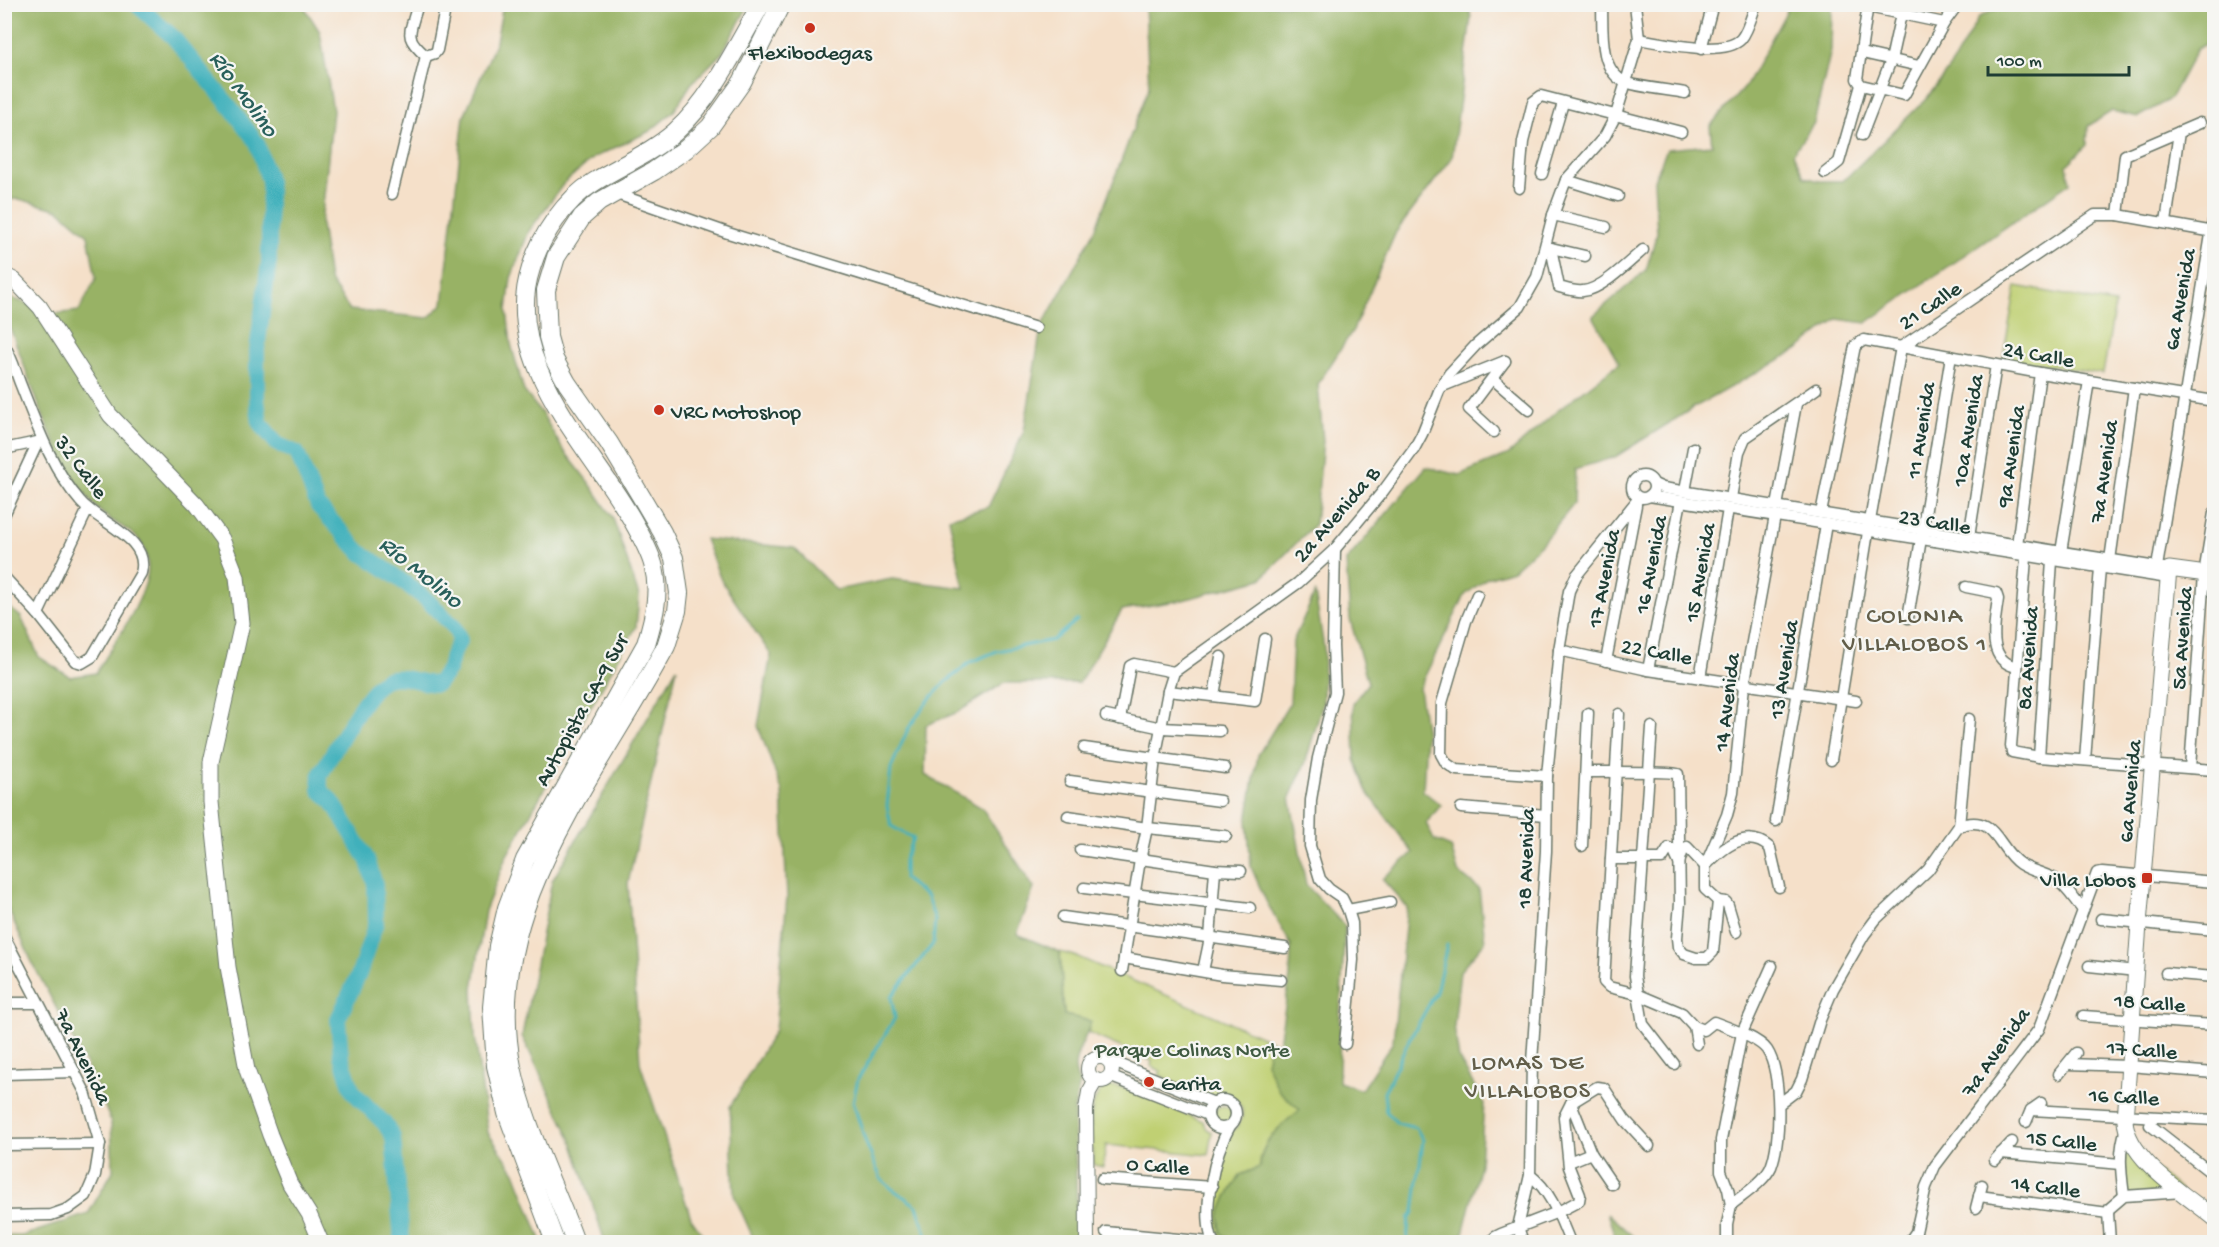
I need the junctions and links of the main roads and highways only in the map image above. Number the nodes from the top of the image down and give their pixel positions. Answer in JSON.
{"nodes":[{"id":1,"x":761,"y":4,"type":"edge"},
{"id":2,"x":781,"y":4,"type":"edge"},
{"id":3,"x":735,"y":49,"type":"junction"},
{"id":4,"x":752,"y":64,"type":"junction"},
{"id":5,"x":4,"y":275,"type":"edge"},
{"id":6,"x":2165,"y":572,"type":"joint"},
{"id":7,"x":2209,"y":579,"type":"edge"},
{"id":8,"x":2214,"y":1218,"type":"edge"},
{"id":9,"x":321,"y":1242,"type":"edge"},
{"id":10,"x":555,"y":1242,"type":"edge"},
{"id":11,"x":574,"y":1242,"type":"edge"}],
"edges":[{"from":1,"to":3,"type":"highway","name":"Autopista CA-9 Sur"},
{"from":2,"to":4,"type":"highway","name":"Autopista CA-9 Sur"},
{"from":3,"to":4,"type":"highway"},
{"from":3,"to":10,"type":"highway","name":"Autopista CA-9 Sur"},
{"from":4,"to":11,"type":"highway","name":"Autopista CA-9 Sur"},
{"from":5,"to":9,"type":"main road"},
{"from":6,"to":7,"type":"main road","name":"23 Calle"},
{"from":6,"to":8,"type":"main road","name":"6a Avenida"}]}
